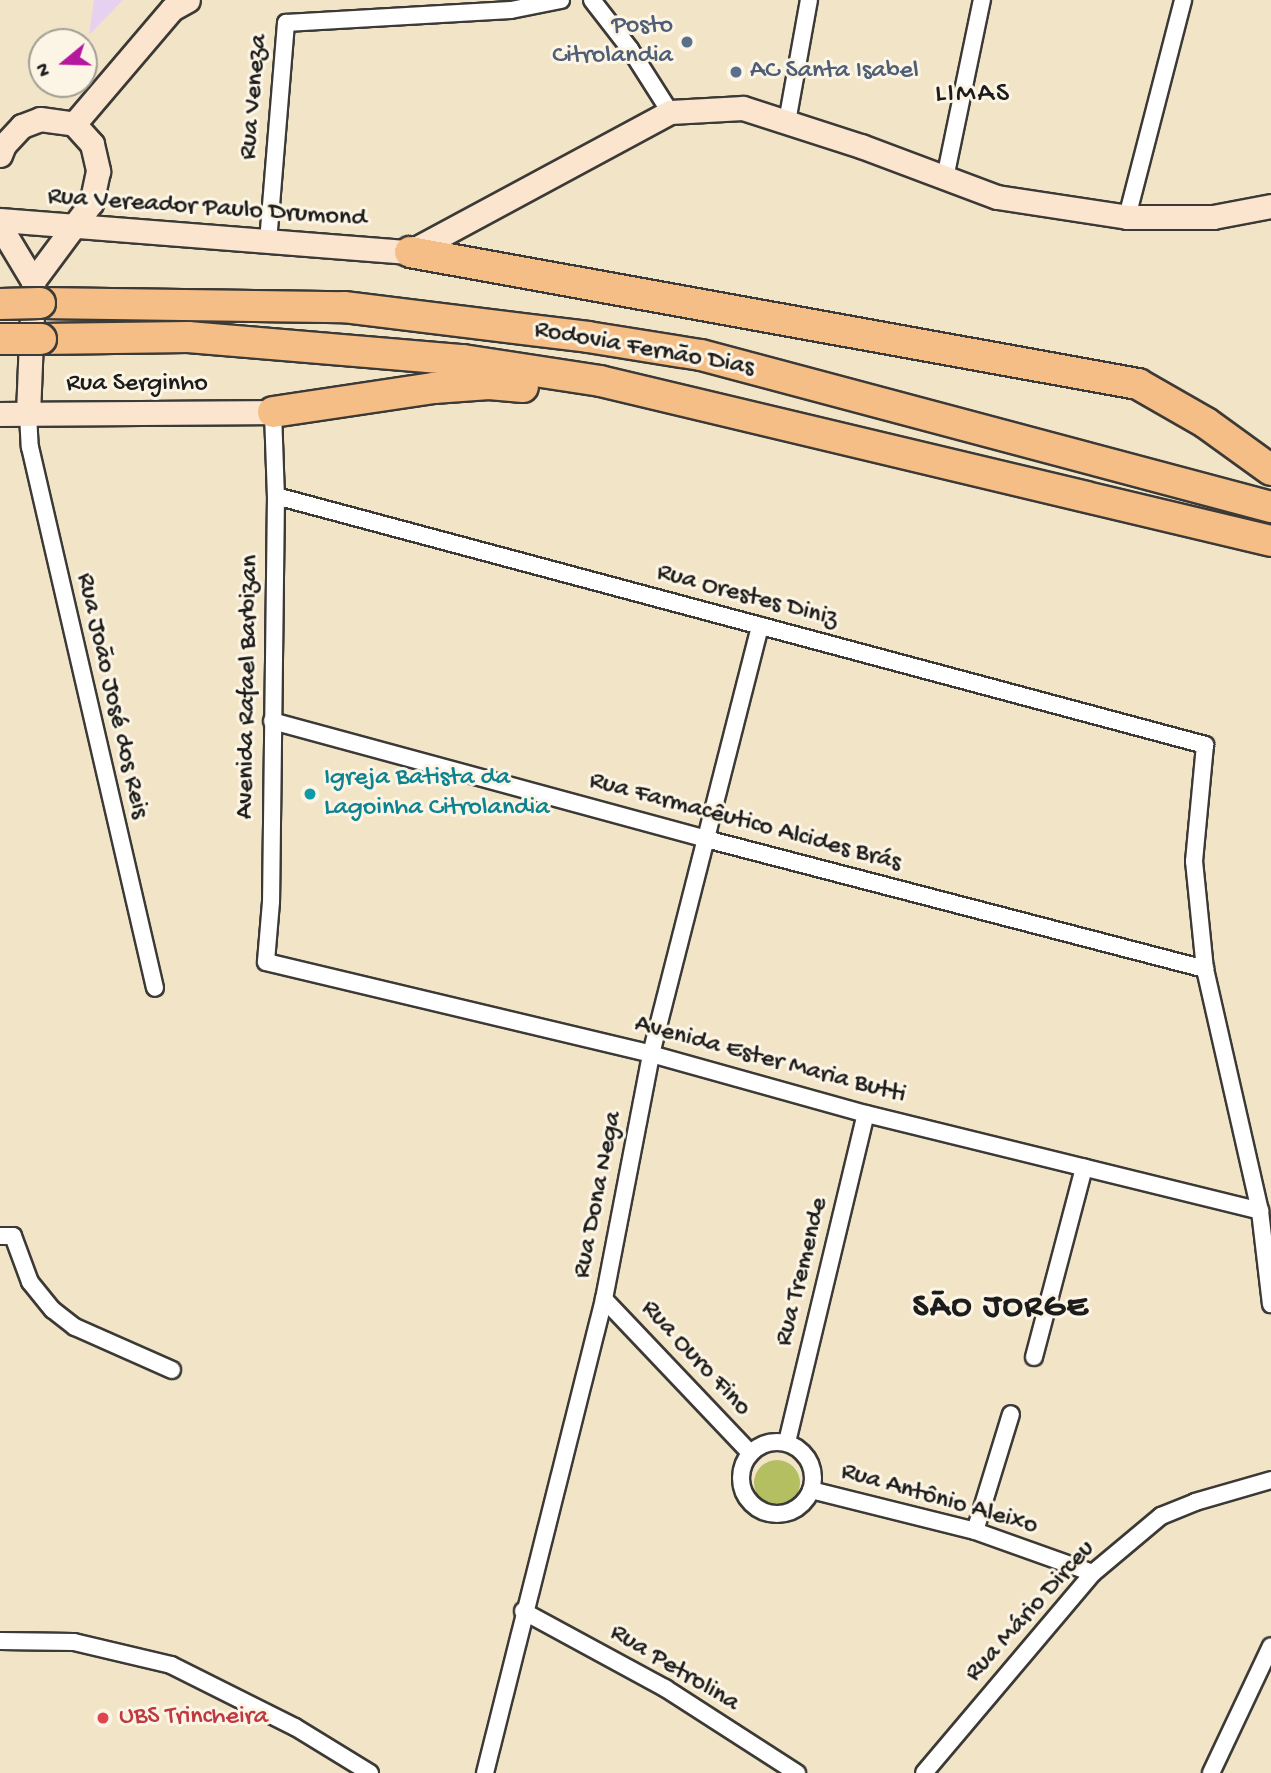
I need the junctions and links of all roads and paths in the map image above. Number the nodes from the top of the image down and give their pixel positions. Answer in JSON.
{"nodes":[{"id":1,"x":188,"y":0,"type":"edge"},
{"id":2,"x":561,"y":0,"type":"edge"},
{"id":3,"x":592,"y":0,"type":"edge"},
{"id":4,"x":809,"y":0,"type":"edge"},
{"id":5,"x":982,"y":0,"type":"edge"},
{"id":6,"x":1183,"y":0,"type":"edge"},
{"id":7,"x":670,"y":112,"type":"junction"},
{"id":8,"x":788,"y":122,"type":"junction"},
{"id":9,"x":74,"y":124,"type":"junction"},
{"id":10,"x":0,"y":155,"type":"edge"},
{"id":11,"x":946,"y":178,"type":"junction"},
{"id":12,"x":1271,"y":206,"type":"edge"},
{"id":13,"x":1127,"y":216,"type":"junction"},
{"id":14,"x":0,"y":220,"type":"edge"},
{"id":15,"x":0,"y":226,"type":"edge"},
{"id":16,"x":75,"y":228,"type":"junction"},
{"id":17,"x":268,"y":242,"type":"junction"},
{"id":18,"x":410,"y":252,"type":"junction"},
{"id":19,"x":37,"y":292,"type":"junction"},
{"id":20,"x":0,"y":304,"type":"edge"},
{"id":21,"x":0,"y":340,"type":"edge"},
{"id":22,"x":273,"y":412,"type":"junction"},
{"id":23,"x":736,"y":413,"type":"junction"},
{"id":24,"x":0,"y":414,"type":"edge"},
{"id":25,"x":28,"y":414,"type":"junction"},
{"id":26,"x":1271,"y":470,"type":"edge"},
{"id":27,"x":276,"y":496,"type":"junction"},
{"id":28,"x":1271,"y":507,"type":"edge"},
{"id":29,"x":1271,"y":541,"type":"edge"},
{"id":30,"x":760,"y":626,"type":"junction"},
{"id":31,"x":272,"y":721,"type":"junction"},
{"id":32,"x":706,"y":839,"type":"junction"},
{"id":33,"x":266,"y":962,"type":"joint"},
{"id":34,"x":1205,"y":969,"type":"junction"},
{"id":35,"x":155,"y":988,"type":"dead end"},
{"id":36,"x":651,"y":1054,"type":"junction"},
{"id":37,"x":866,"y":1114,"type":"junction"},
{"id":38,"x":1084,"y":1168,"type":"junction"},
{"id":39,"x":1260,"y":1211,"type":"junction"},
{"id":40,"x":0,"y":1236,"type":"edge"},
{"id":41,"x":604,"y":1299,"type":"junction"},
{"id":42,"x":1271,"y":1304,"type":"edge"},
{"id":43,"x":1034,"y":1357,"type":"dead end"},
{"id":44,"x":172,"y":1370,"type":"dead end"},
{"id":45,"x":1011,"y":1414,"type":"dead end"},
{"id":46,"x":787,"y":1442,"type":"junction"},
{"id":47,"x":750,"y":1453,"type":"junction"},
{"id":48,"x":1271,"y":1480,"type":"edge"},
{"id":49,"x":811,"y":1490,"type":"junction"},
{"id":50,"x":975,"y":1531,"type":"junction"},
{"id":51,"x":1093,"y":1573,"type":"junction"},
{"id":52,"x":523,"y":1611,"type":"junction"},
{"id":53,"x":0,"y":1641,"type":"edge"},
{"id":54,"x":1271,"y":1646,"type":"edge"},
{"id":55,"x":370,"y":1773,"type":"edge"},
{"id":56,"x":485,"y":1773,"type":"edge"},
{"id":57,"x":797,"y":1773,"type":"edge"},
{"id":58,"x":924,"y":1773,"type":"edge"},
{"id":59,"x":1211,"y":1773,"type":"edge"}],
"edges":[{"from":1,"to":9,"type":"street"},
{"from":2,"to":17,"type":"street","name":"Rua Veneza"},
{"from":3,"to":7,"type":"street"},
{"from":4,"to":8,"type":"street"},
{"from":5,"to":11,"type":"street"},
{"from":6,"to":13,"type":"street"},
{"from":7,"to":8,"type":"street"},
{"from":7,"to":18,"type":"street"},
{"from":8,"to":11,"type":"street"},
{"from":9,"to":10,"type":"street"},
{"from":9,"to":16,"type":"street"},
{"from":11,"to":13,"type":"street"},
{"from":12,"to":13,"type":"street"},
{"from":14,"to":16,"type":"street","name":"Rua Vereador Paulo Drumond"},
{"from":15,"to":19,"type":"street"},
{"from":16,"to":17,"type":"street","name":"Rua Vereador Paulo Drumond"},
{"from":16,"to":19,"type":"street"},
{"from":17,"to":18,"type":"street","name":"Rua Vereador Paulo Drumond"},
{"from":18,"to":26,"type":"highway"},
{"from":19,"to":20,"type":"highway","name":"Rodovia Fernão Dias","bridge":true},
{"from":19,"to":25,"type":"street"},
{"from":19,"to":28,"type":"highway","name":"Rodovia Fernão Dias"},
{"from":21,"to":23,"type":"highway","name":"Rodovia Fernão Dias","bridge":true},
{"from":22,"to":23,"type":"highway"},
{"from":22,"to":25,"type":"street","name":"Rua Serginho"},
{"from":22,"to":27,"type":"street","name":"Avenida Rafael Barbizan"},
{"from":23,"to":29,"type":"highway","name":"Rodovia Fernão Dias"},
{"from":24,"to":25,"type":"street","name":"Rua Serginho"},
{"from":25,"to":35,"type":"street","name":"Rua João José dos Reis"},
{"from":27,"to":30,"type":"street","name":"Rua Orestes Diniz"},
{"from":27,"to":31,"type":"street","name":"Avenida Rafael Barbizan"},
{"from":30,"to":32,"type":"street","name":"Rua Dona Nega"},
{"from":30,"to":34,"type":"street","name":"Rua Orestes Diniz"},
{"from":31,"to":32,"type":"street","name":"Rua Farmacêutico Alcides Brás"},
{"from":31,"to":33,"type":"street","name":"Avenida Rafael Barbizan"},
{"from":32,"to":34,"type":"street","name":"Rua Farmacêutico Alcides Brás"},
{"from":32,"to":36,"type":"street","name":"Rua Dona Nega"},
{"from":33,"to":36,"type":"street","name":"Avenida Ester Maria Butti"},
{"from":34,"to":39,"type":"street"},
{"from":36,"to":37,"type":"street","name":"Avenida Ester Maria Butti"},
{"from":36,"to":41,"type":"street","name":"Rua Dona Nega"},
{"from":37,"to":38,"type":"street","name":"Avenida Ester Maria Butti"},
{"from":37,"to":46,"type":"street","name":"Rua Tremende"},
{"from":38,"to":39,"type":"street","name":"Avenida Ester Maria Butti"},
{"from":38,"to":43,"type":"street"},
{"from":39,"to":42,"type":"street"},
{"from":40,"to":44,"type":"street"},
{"from":41,"to":47,"type":"street","name":"Rua Ouro Fino"},
{"from":41,"to":52,"type":"street","name":"Rua Dona Nega"},
{"from":45,"to":50,"type":"street"},
{"from":46,"to":47,"type":"street"},
{"from":46,"to":49,"type":"street"},
{"from":47,"to":49,"type":"street"},
{"from":48,"to":51,"type":"street","name":"Rua Mário Dirceu"},
{"from":49,"to":50,"type":"street","name":"Rua Antônio Aleixo"},
{"from":50,"to":51,"type":"street","name":"Rua Antônio Aleixo"},
{"from":51,"to":58,"type":"street","name":"Rua Mário Dirceu"},
{"from":52,"to":56,"type":"street","name":"Rua Dona Nega"},
{"from":52,"to":57,"type":"street","name":"Rua Petrolina"},
{"from":53,"to":55,"type":"street"},
{"from":54,"to":59,"type":"street"}]}
